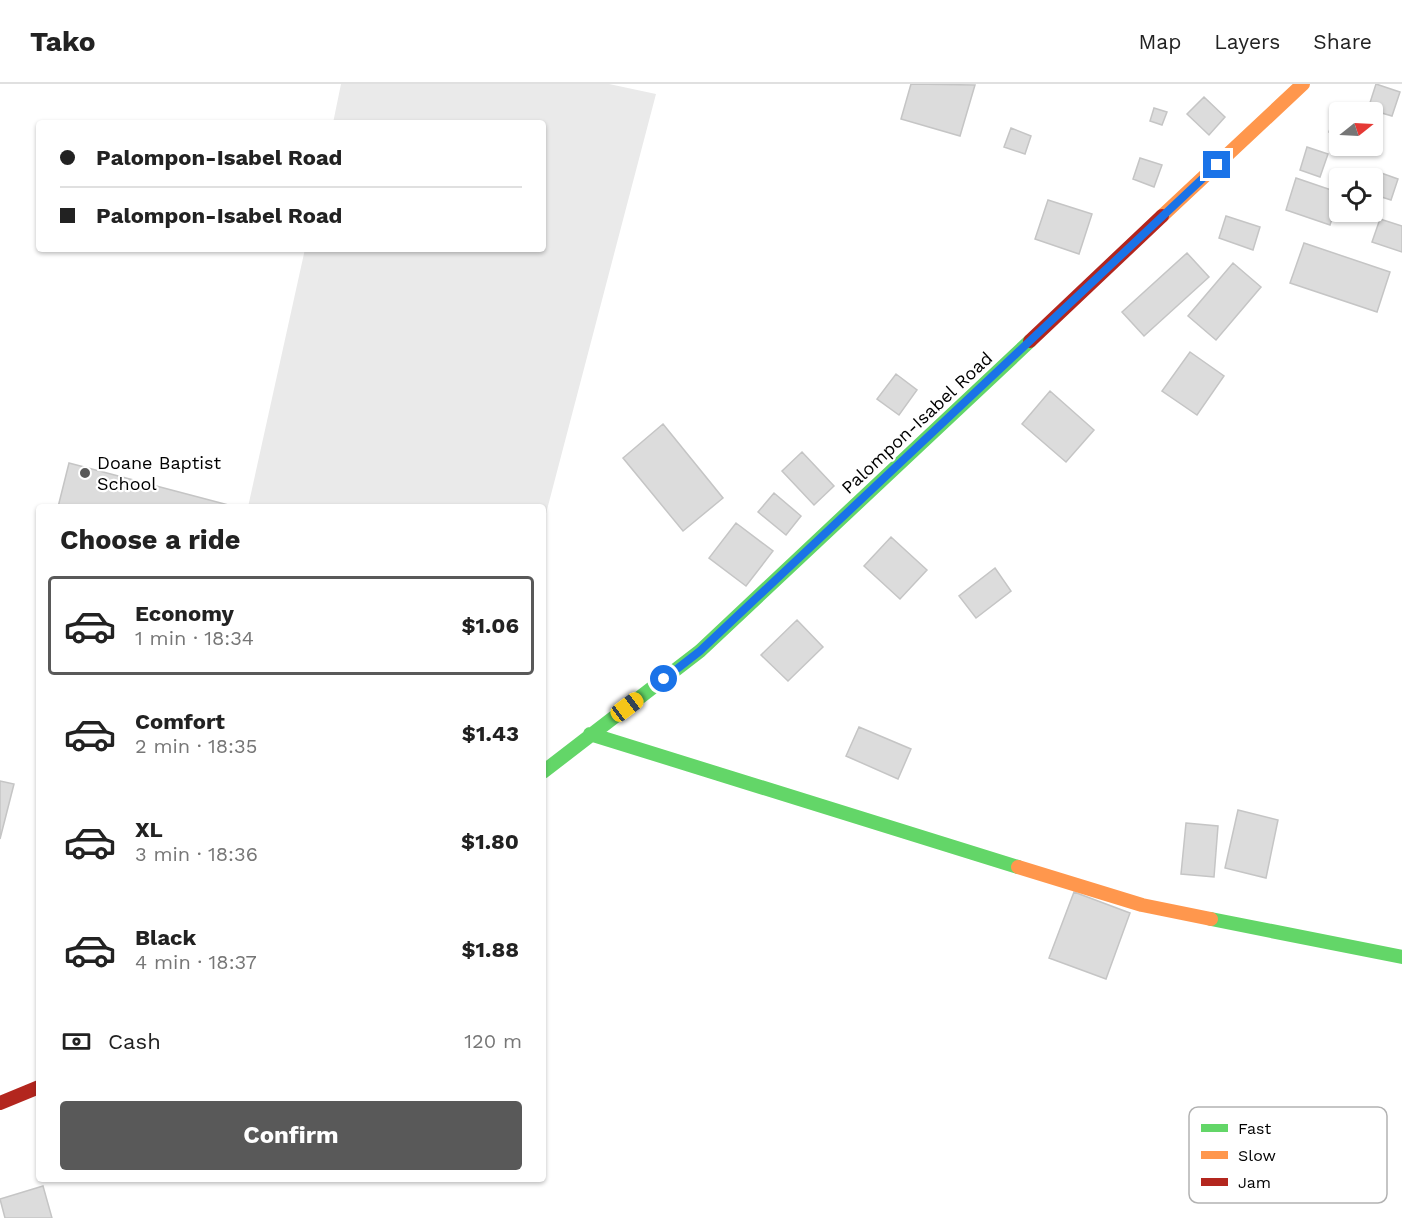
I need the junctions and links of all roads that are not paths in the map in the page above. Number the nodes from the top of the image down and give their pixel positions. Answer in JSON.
{"nodes":[{"id":1,"x":1303,"y":84,"type":"edge"},
{"id":2,"x":590,"y":734,"type":"junction"},
{"id":3,"x":546,"y":770,"type":"edge"},
{"id":4,"x":1402,"y":957,"type":"edge"},
{"id":5,"x":36,"y":1088,"type":"edge"},
{"id":6,"x":0,"y":1103,"type":"edge"}],
"edges":[{"from":1,"to":2,"type":"main road","name":"Palompon-Isabel Road"},
{"from":2,"to":3,"type":"main road","name":"Palompon-Isabel Road"},
{"from":2,"to":4,"type":"main road"},
{"from":5,"to":6,"type":"main road"}]}
